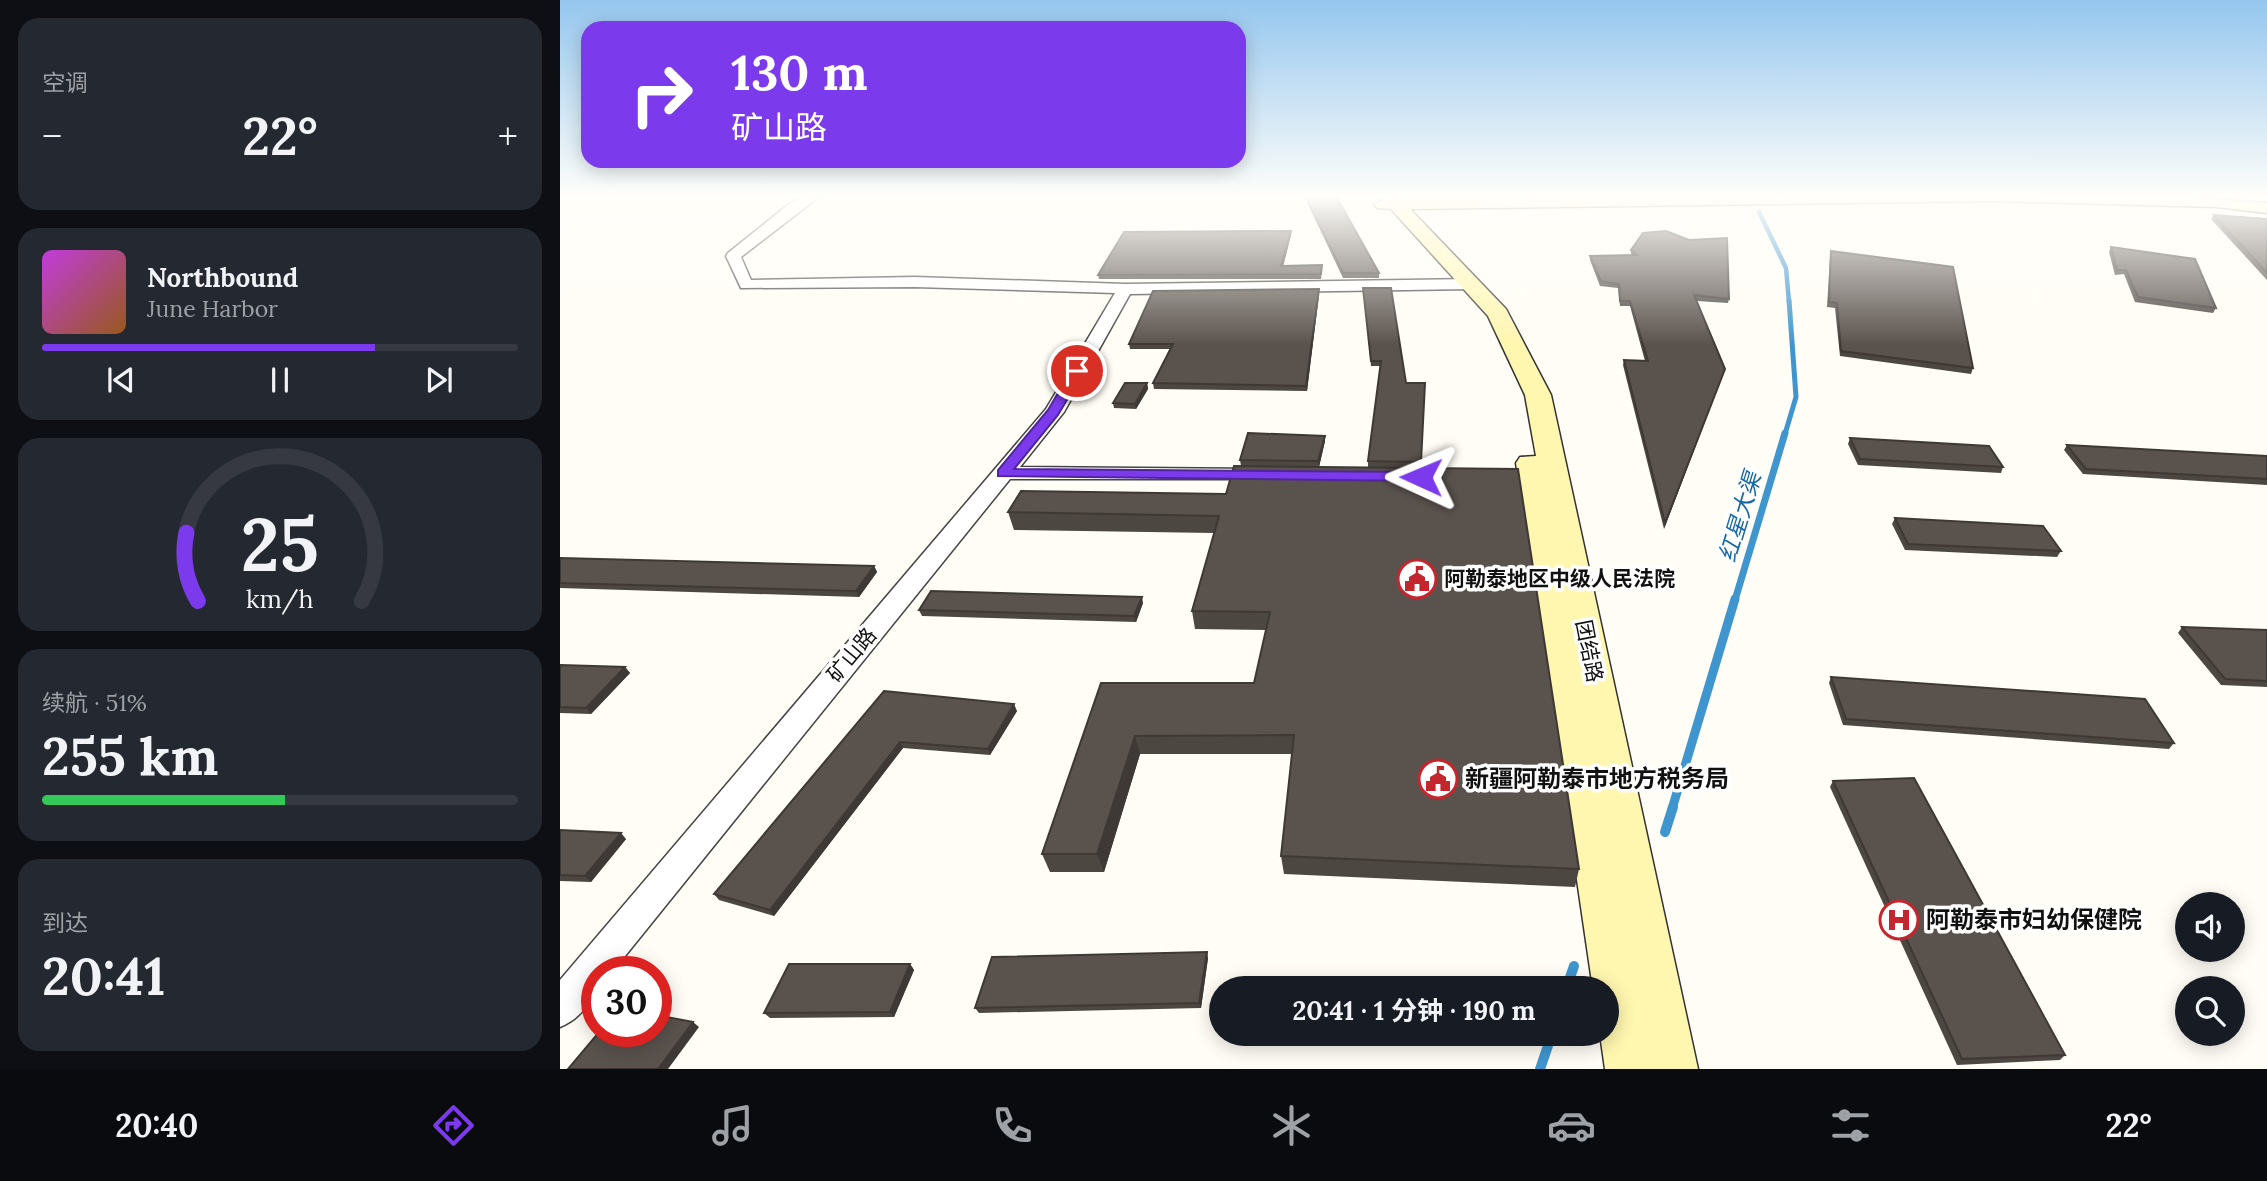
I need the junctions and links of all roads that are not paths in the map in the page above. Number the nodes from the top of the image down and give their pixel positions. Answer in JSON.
{"nodes":[{"id":1,"x":746,"y":246,"type":"edge"},
{"id":2,"x":1429,"y":246,"type":"edge"},
{"id":3,"x":1464,"y":284,"type":"junction"},
{"id":4,"x":1125,"y":289,"type":"junction"},
{"id":5,"x":1003,"y":473,"type":"junction"},
{"id":6,"x":1282,"y":475,"type":"edge"},
{"id":7,"x":1630,"y":952,"type":"junction"},
{"id":8,"x":560,"y":1009,"type":"edge"},
{"id":9,"x":1628,"y":1050,"type":"edge"},
{"id":10,"x":1671,"y":1069,"type":"edge"}],
"edges":[{"from":1,"to":4,"type":"street"},
{"from":2,"to":3,"type":"main road","name":"团结路"},
{"from":3,"to":4,"type":"street"},
{"from":3,"to":7,"type":"main road","name":"团结路"},
{"from":3,"to":7,"type":"main road","name":"团结路"},
{"from":4,"to":5,"type":"street","name":"矿山路"},
{"from":5,"to":6,"type":"street"},
{"from":5,"to":8,"type":"street","name":"矿山路"},
{"from":7,"to":9,"type":"main road","name":"团结路"},
{"from":7,"to":10,"type":"main road","name":"团结路"}]}
